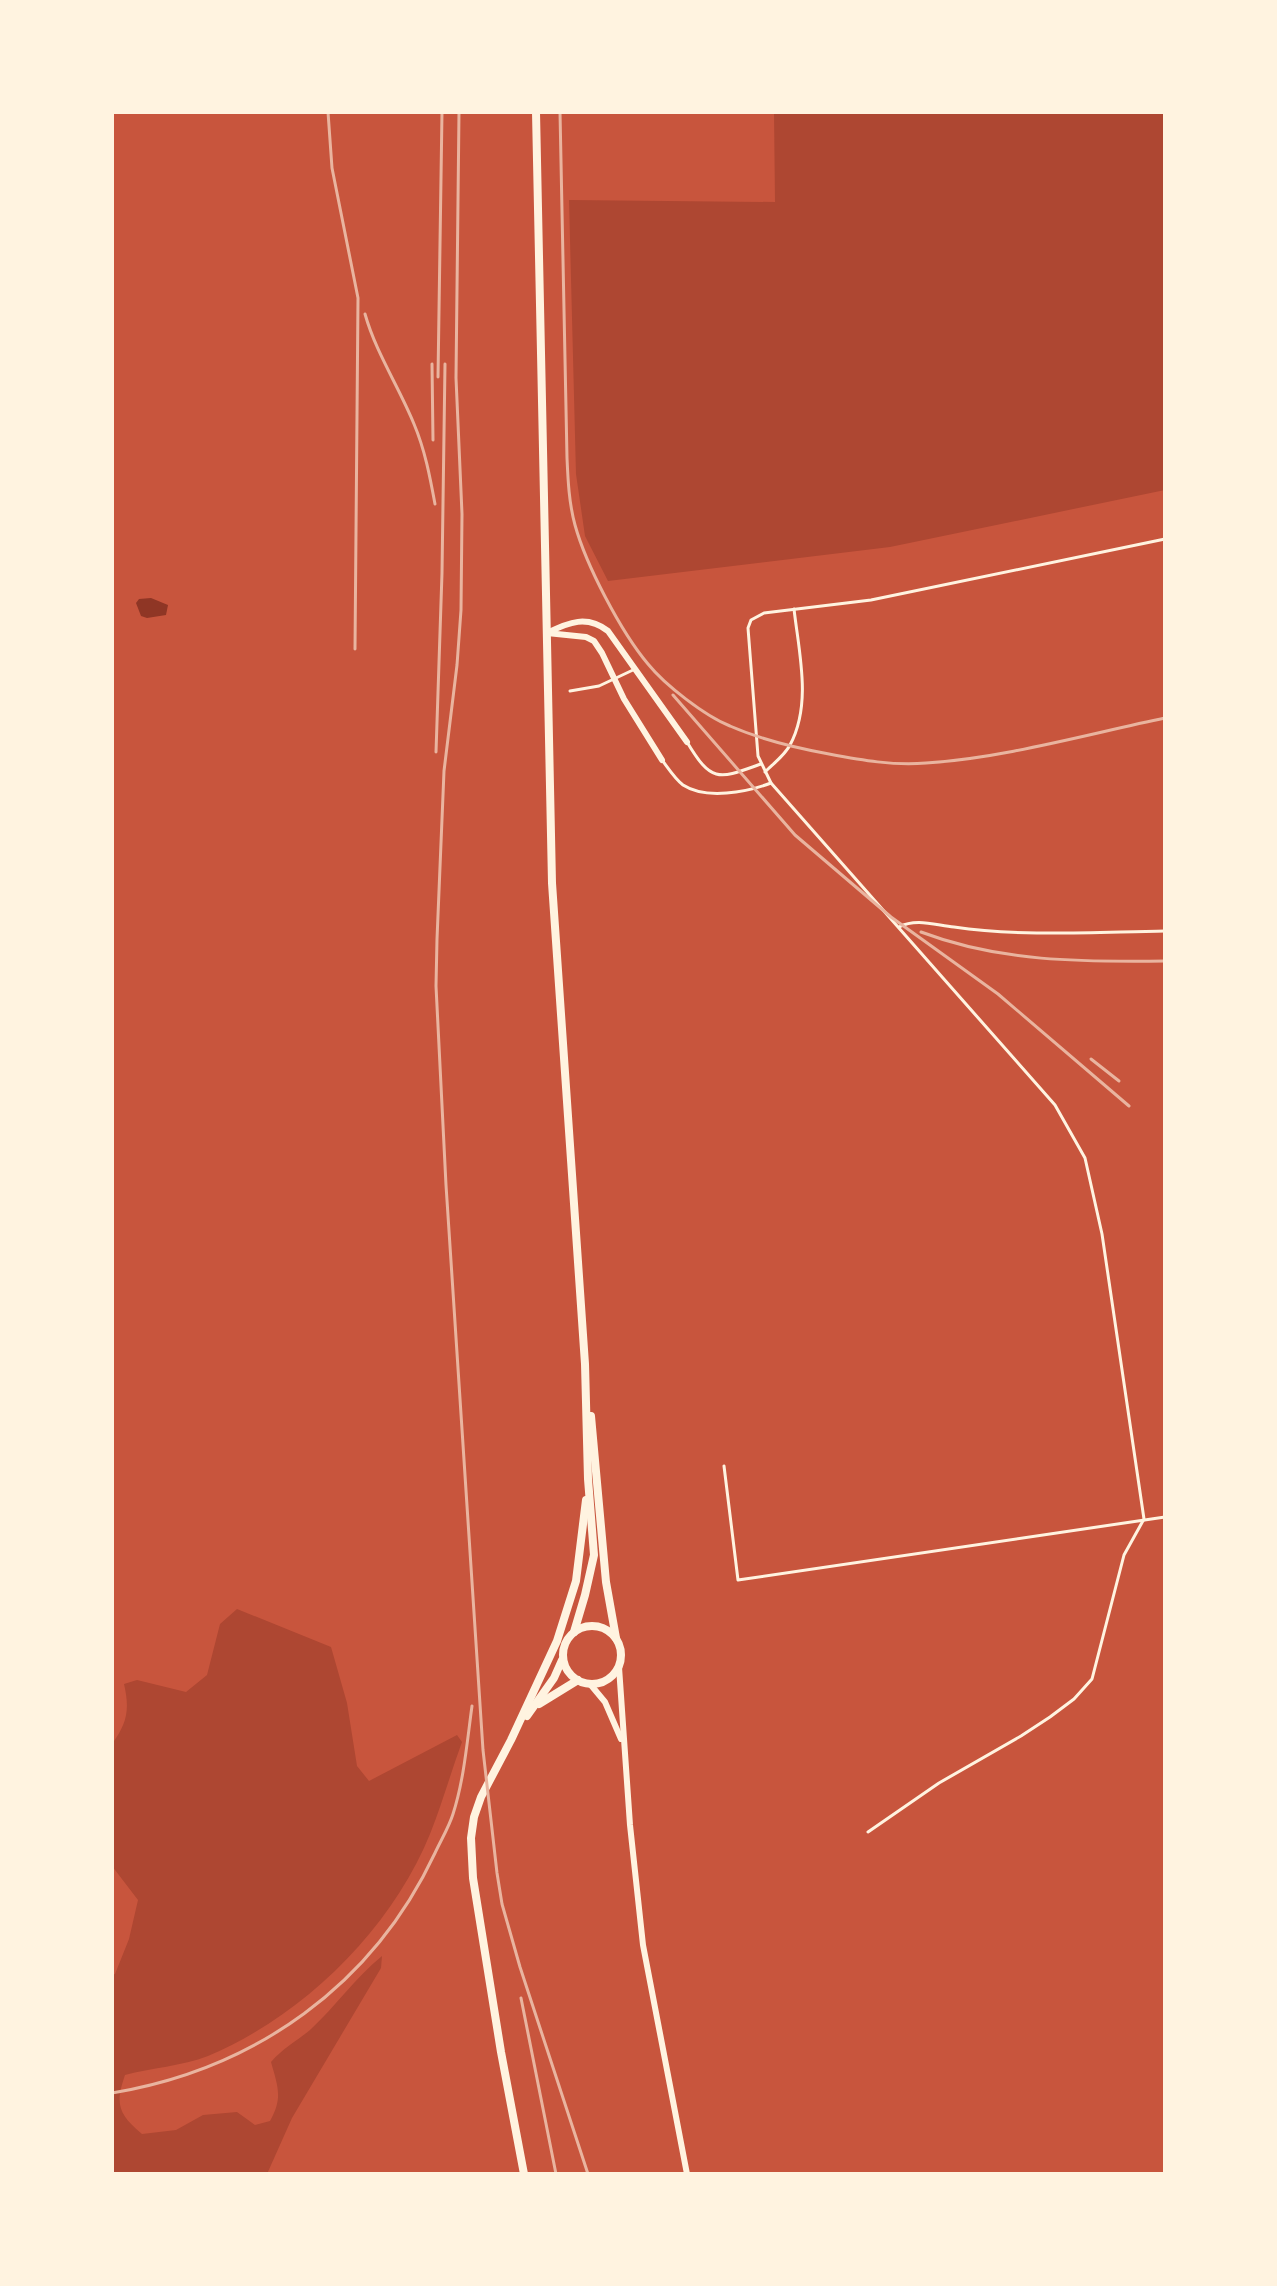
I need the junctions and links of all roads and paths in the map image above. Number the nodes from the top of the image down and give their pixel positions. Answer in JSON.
{"nodes":[{"id":1,"x":536,"y":112,"type":"edge"},
{"id":2,"x":1165,"y":539,"type":"edge"},
{"id":3,"x":794,"y":609,"type":"junction"},
{"id":4,"x":547,"y":633,"type":"junction"},
{"id":5,"x":635,"y":669,"type":"junction"},
{"id":6,"x":614,"y":681,"type":"junction"},
{"id":7,"x":570,"y":691,"type":"dead end"},
{"id":8,"x":687,"y":742,"type":"joint"},
{"id":9,"x":662,"y":760,"type":"joint"},
{"id":10,"x":761,"y":764,"type":"junction"},
{"id":11,"x":765,"y":773,"type":"junction"},
{"id":12,"x":771,"y":783,"type":"junction"},
{"id":13,"x":899,"y":927,"type":"junction"},
{"id":14,"x":1165,"y":931,"type":"edge"},
{"id":15,"x":585,"y":1364,"type":"junction"},
{"id":16,"x":724,"y":1466,"type":"dead end"},
{"id":17,"x":588,"y":1479,"type":"junction"},
{"id":18,"x":1165,"y":1517,"type":"edge"},
{"id":19,"x":1144,"y":1519,"type":"junction"},
{"id":20,"x":574,"y":1632,"type":"junction"},
{"id":21,"x":616,"y":1638,"type":"junction"},
{"id":22,"x":563,"y":1655,"type":"junction"},
{"id":23,"x":619,"y":1667,"type":"junction"},
{"id":24,"x":578,"y":1680,"type":"junction"},
{"id":25,"x":590,"y":1684,"type":"junction"},
{"id":26,"x":529,"y":1712,"type":"junction"},
{"id":27,"x":511,"y":1740,"type":"junction"},
{"id":28,"x":624,"y":1747,"type":"junction"},
{"id":29,"x":868,"y":1832,"type":"dead end"},
{"id":30,"x":524,"y":2174,"type":"edge"},
{"id":31,"x":687,"y":2174,"type":"edge"}],
"edges":[{"from":1,"to":4,"type":"street"},
{"from":2,"to":3,"type":"lane"},
{"from":3,"to":10,"type":"lane"},
{"from":3,"to":11,"type":"lane"},
{"from":4,"to":5,"type":"street"},
{"from":4,"to":6,"type":"street"},
{"from":4,"to":15,"type":"street"},
{"from":5,"to":6,"type":"lane"},
{"from":5,"to":8,"type":"street"},
{"from":6,"to":7,"type":"lane"},
{"from":6,"to":9,"type":"street"},
{"from":8,"to":10,"type":"lane"},
{"from":9,"to":12,"type":"lane"},
{"from":10,"to":11,"type":"lane"},
{"from":11,"to":12,"type":"lane"},
{"from":12,"to":13,"type":"lane"},
{"from":13,"to":14,"type":"lane"},
{"from":13,"to":19,"type":"lane"},
{"from":15,"to":17,"type":"street"},
{"from":15,"to":21,"type":"street"},
{"from":16,"to":19,"type":"lane"},
{"from":17,"to":20,"type":"street"},
{"from":17,"to":27,"type":"street"},
{"from":18,"to":19,"type":"lane"},
{"from":19,"to":29,"type":"lane"},
{"from":20,"to":21,"type":"street"},
{"from":20,"to":22,"type":"street"},
{"from":21,"to":23,"type":"street"},
{"from":22,"to":24,"type":"street"},
{"from":22,"to":26,"type":"street"},
{"from":23,"to":25,"type":"street"},
{"from":23,"to":28,"type":"street"},
{"from":24,"to":25,"type":"street"},
{"from":24,"to":26,"type":"street"},
{"from":25,"to":28,"type":"street"},
{"from":26,"to":27,"type":"street"},
{"from":27,"to":30,"type":"street"},
{"from":28,"to":31,"type":"street"}]}
